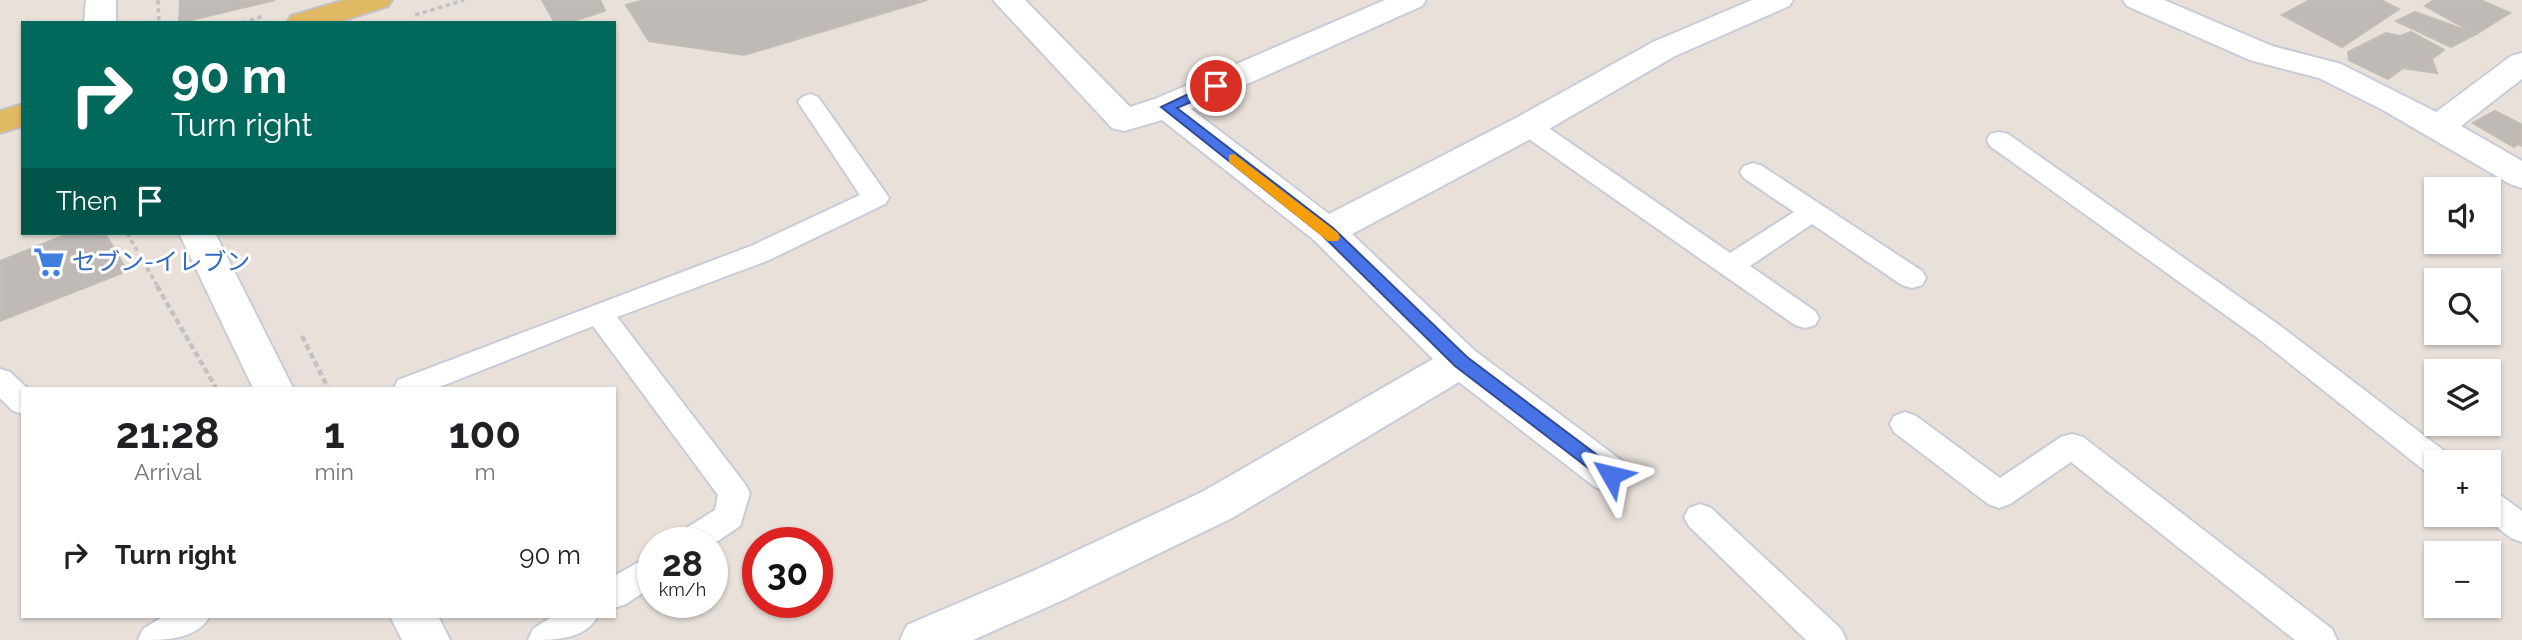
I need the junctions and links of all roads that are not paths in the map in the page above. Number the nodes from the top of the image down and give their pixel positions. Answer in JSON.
{"nodes":[{"id":1,"x":101,"y":0,"type":"edge"},
{"id":2,"x":377,"y":0,"type":"edge"},
{"id":3,"x":1009,"y":0,"type":"edge"},
{"id":4,"x":1411,"y":0,"type":"edge"},
{"id":5,"x":1778,"y":0,"type":"edge"},
{"id":6,"x":2140,"y":0,"type":"edge"},
{"id":7,"x":100,"y":21,"type":"edge"},
{"id":8,"x":309,"y":21,"type":"edge"},
{"id":9,"x":2522,"y":63,"type":"edge"},
{"id":10,"x":810,"y":102,"type":"dead end"},
{"id":11,"x":1167,"y":107,"type":"junction"},
{"id":12,"x":21,"y":116,"type":"edge"},
{"id":13,"x":0,"y":122,"type":"edge"},
{"id":14,"x":1528,"y":126,"type":"junction"},
{"id":15,"x":2437,"y":128,"type":"junction"},
{"id":16,"x":2000,"y":140,"type":"dead end"},
{"id":17,"x":1754,"y":172,"type":"dead end"},
{"id":18,"x":2522,"y":176,"type":"edge"},
{"id":19,"x":1812,"y":212,"type":"junction"},
{"id":20,"x":1327,"y":231,"type":"junction"},
{"id":21,"x":198,"y":235,"type":"edge"},
{"id":22,"x":1730,"y":266,"type":"junction"},
{"id":23,"x":1912,"y":278,"type":"dead end"},
{"id":24,"x":598,"y":313,"type":"junction"},
{"id":25,"x":1805,"y":318,"type":"dead end"},
{"id":26,"x":1461,"y":362,"type":"junction"},
{"id":27,"x":0,"y":380,"type":"edge"},
{"id":28,"x":274,"y":387,"type":"edge"},
{"id":29,"x":411,"y":387,"type":"edge"},
{"id":30,"x":21,"y":401,"type":"edge"},
{"id":31,"x":1905,"y":424,"type":"dead end"},
{"id":32,"x":2424,"y":453,"type":"edge"},
{"id":33,"x":1611,"y":475,"type":"dead end"},
{"id":34,"x":2501,"y":513,"type":"edge"},
{"id":35,"x":1700,"y":517,"type":"dead end"},
{"id":36,"x":714,"y":527,"type":"edge"},
{"id":37,"x":2522,"y":529,"type":"edge"},
{"id":38,"x":637,"y":579,"type":"edge"},
{"id":39,"x":616,"y":593,"type":"edge"},
{"id":40,"x":190,"y":618,"type":"edge"},
{"id":41,"x":414,"y":618,"type":"edge"},
{"id":42,"x":578,"y":618,"type":"edge"},
{"id":43,"x":155,"y":640,"type":"edge"},
{"id":44,"x":428,"y":640,"type":"edge"},
{"id":45,"x":545,"y":640,"type":"edge"},
{"id":46,"x":923,"y":640,"type":"edge"},
{"id":47,"x":1829,"y":640,"type":"edge"},
{"id":48,"x":2320,"y":640,"type":"edge"}],
"edges":[{"from":1,"to":7,"type":"street"},
{"from":2,"to":8,"type":"main road"},
{"from":3,"to":11,"type":"street"},
{"from":4,"to":11,"type":"street"},
{"from":5,"to":14,"type":"street"},
{"from":6,"to":15,"type":"street"},
{"from":9,"to":15,"type":"street"},
{"from":10,"to":24,"type":"lane"},
{"from":11,"to":20,"type":"street"},
{"from":12,"to":13,"type":"main road"},
{"from":14,"to":20,"type":"street"},
{"from":14,"to":22,"type":"lane"},
{"from":15,"to":18,"type":"street"},
{"from":16,"to":32,"type":"lane"},
{"from":17,"to":19,"type":"lane"},
{"from":19,"to":22,"type":"lane"},
{"from":19,"to":23,"type":"lane"},
{"from":20,"to":26,"type":"street"},
{"from":21,"to":28,"type":"street"},
{"from":22,"to":25,"type":"lane"},
{"from":24,"to":29,"type":"lane"},
{"from":24,"to":36,"type":"lane"},
{"from":26,"to":33,"type":"street"},
{"from":26,"to":46,"type":"street"},
{"from":27,"to":30,"type":"lane"},
{"from":31,"to":48,"type":"lane"},
{"from":34,"to":37,"type":"lane"},
{"from":35,"to":47,"type":"lane"},
{"from":38,"to":39,"type":"lane"},
{"from":40,"to":43,"type":"lane"},
{"from":41,"to":44,"type":"street"},
{"from":42,"to":45,"type":"lane"}]}
